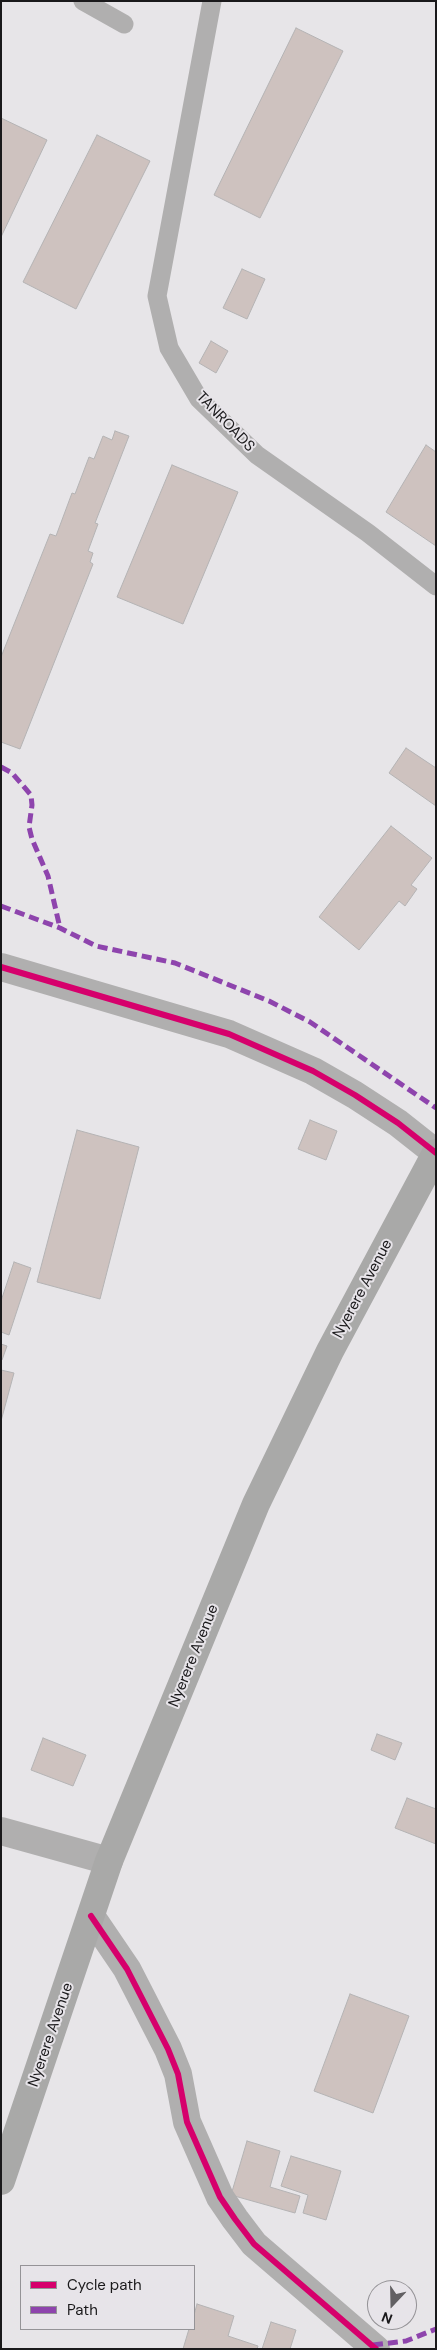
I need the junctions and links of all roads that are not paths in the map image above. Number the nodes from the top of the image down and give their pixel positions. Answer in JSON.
{"nodes":[{"id":1,"x":83,"y":1,"type":"edge"},
{"id":2,"x":212,"y":1,"type":"edge"},
{"id":3,"x":124,"y":24,"type":"dead end"},
{"id":4,"x":436,"y":586,"type":"edge"},
{"id":5,"x":1,"y":967,"type":"edge"},
{"id":6,"x":436,"y":1153,"type":"edge"},
{"id":7,"x":1,"y":1831,"type":"edge"},
{"id":8,"x":109,"y":1861,"type":"junction"},
{"id":9,"x":90,"y":1916,"type":"junction"},
{"id":10,"x":1,"y":2181,"type":"edge"},
{"id":11,"x":376,"y":2349,"type":"edge"}],
"edges":[{"from":1,"to":3,"type":"lane"},
{"from":2,"to":4,"type":"lane","name":"TANROADS"},
{"from":5,"to":6,"type":"street"},
{"from":6,"to":8,"type":"main road","name":"Nyerere Avenue"},
{"from":7,"to":8,"type":"street"},
{"from":8,"to":9,"type":"main road","name":"Nyerere Avenue"},
{"from":9,"to":10,"type":"main road","name":"Nyerere Avenue"},
{"from":9,"to":11,"type":"street"}]}
